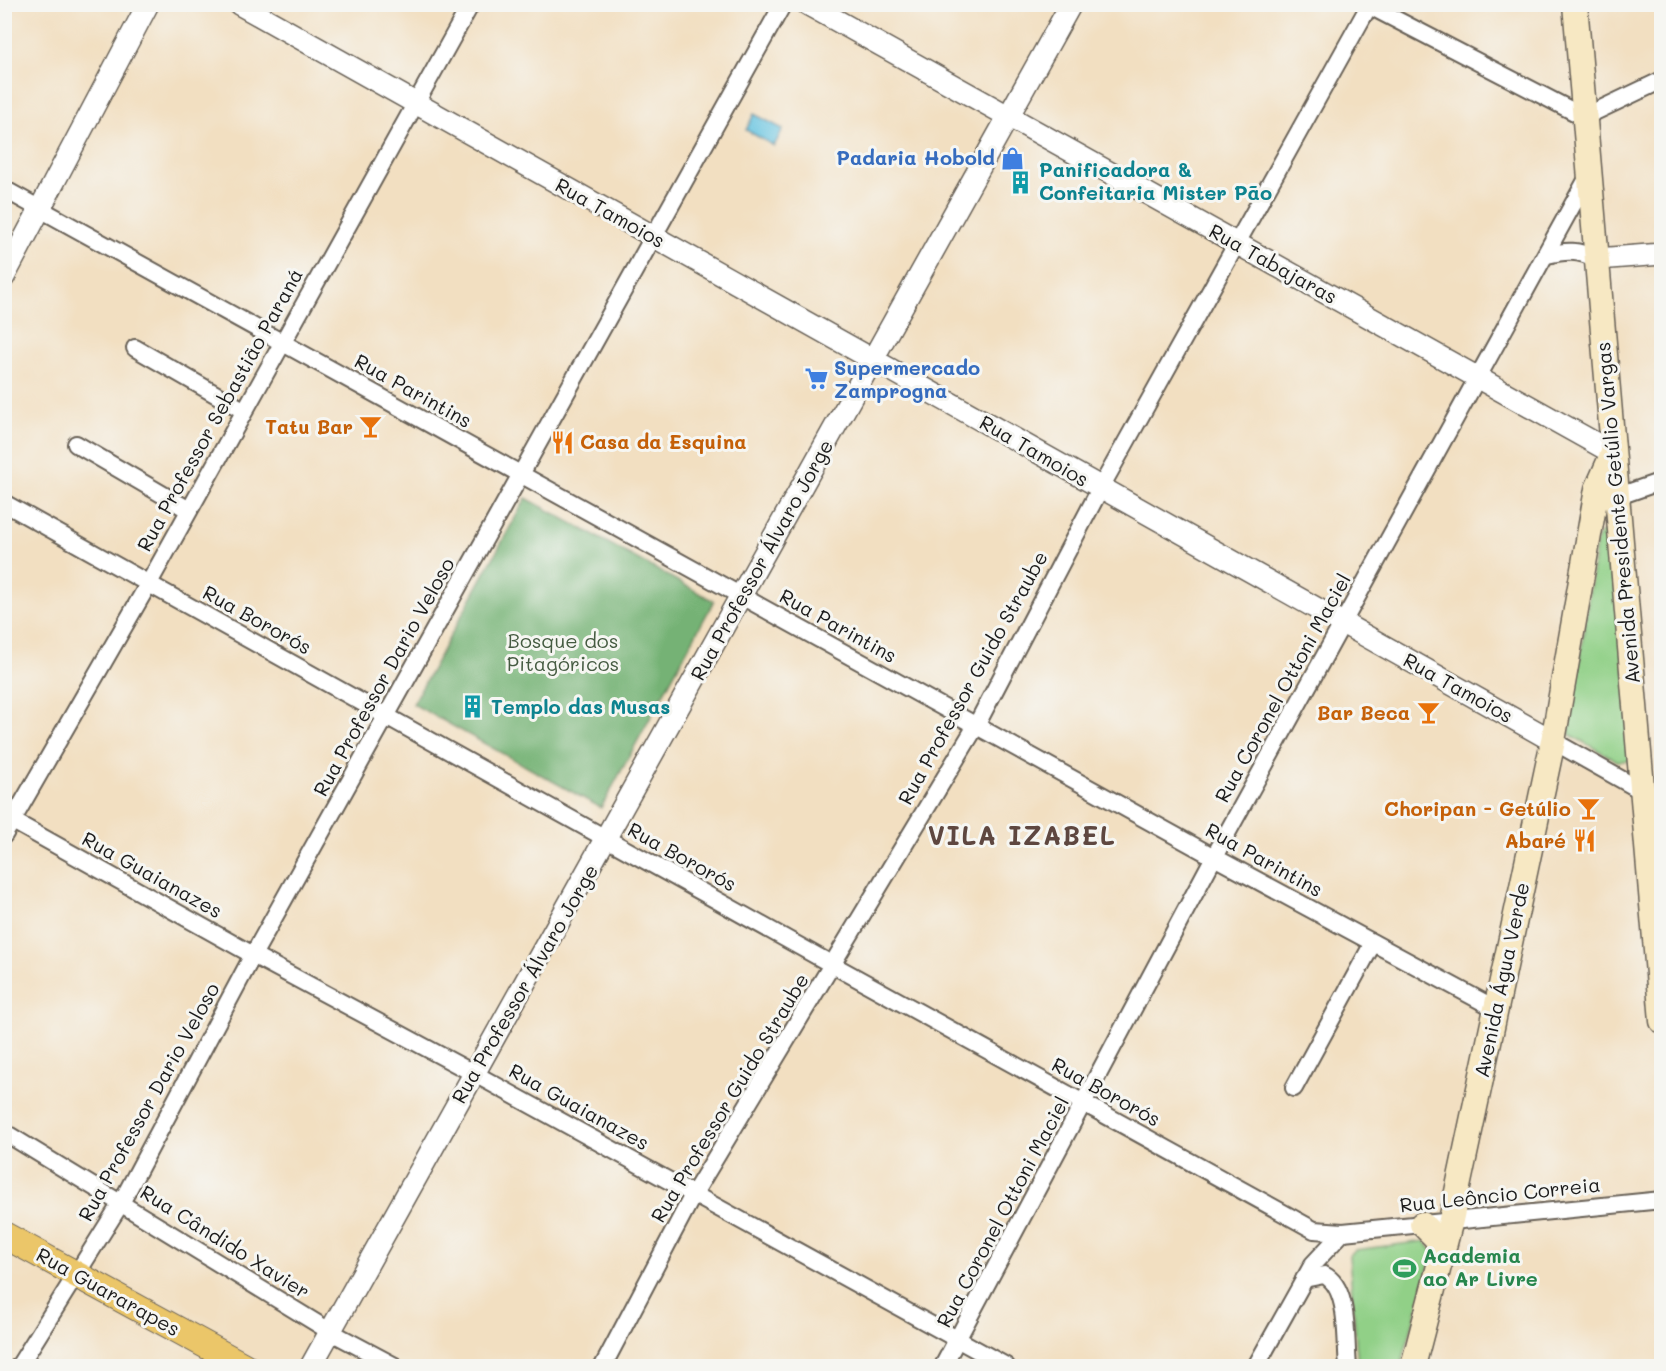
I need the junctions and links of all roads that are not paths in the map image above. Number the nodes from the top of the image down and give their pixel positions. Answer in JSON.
{"nodes":[{"id":1,"x":148,"y":4,"type":"edge"},
{"id":2,"x":238,"y":4,"type":"edge"},
{"id":3,"x":471,"y":4,"type":"edge"},
{"id":4,"x":783,"y":4,"type":"edge"},
{"id":5,"x":807,"y":4,"type":"edge"},
{"id":6,"x":1071,"y":4,"type":"edge"},
{"id":7,"x":1575,"y":4,"type":"edge"},
{"id":8,"x":1369,"y":5,"type":"edge"},
{"id":9,"x":1662,"y":80,"type":"edge"},
{"id":10,"x":415,"y":105,"type":"junction"},
{"id":11,"x":1584,"y":117,"type":"junction"},
{"id":12,"x":1008,"y":118,"type":"junction"},
{"id":13,"x":1589,"y":175,"type":"junction"},
{"id":14,"x":4,"y":189,"type":"edge"},
{"id":15,"x":41,"y":210,"type":"junction"},
{"id":16,"x":653,"y":236,"type":"junction"},
{"id":17,"x":1237,"y":244,"type":"junction"},
{"id":18,"x":1662,"y":254,"type":"edge"},
{"id":19,"x":1547,"y":255,"type":"junction"},
{"id":20,"x":1596,"y":259,"type":"junction"},
{"id":21,"x":4,"y":277,"type":"edge"},
{"id":22,"x":282,"y":340,"type":"junction"},
{"id":23,"x":135,"y":348,"type":"dead end"},
{"id":24,"x":873,"y":360,"type":"junction"},
{"id":25,"x":1478,"y":379,"type":"junction"},
{"id":26,"x":243,"y":410,"type":"junction"},
{"id":27,"x":76,"y":444,"type":"dead end"},
{"id":28,"x":1613,"y":453,"type":"junction"},
{"id":29,"x":520,"y":475,"type":"junction"},
{"id":30,"x":1662,"y":481,"type":"edge"},
{"id":31,"x":1100,"y":489,"type":"junction"},
{"id":32,"x":1617,"y":497,"type":"junction"},
{"id":33,"x":4,"y":503,"type":"edge"},
{"id":34,"x":1593,"y":508,"type":"junction"},
{"id":35,"x":189,"y":510,"type":"junction"},
{"id":36,"x":149,"y":583,"type":"junction"},
{"id":37,"x":742,"y":597,"type":"junction"},
{"id":38,"x":1342,"y":624,"type":"junction"},
{"id":39,"x":386,"y":717,"type":"junction"},
{"id":40,"x":976,"y":726,"type":"junction"},
{"id":41,"x":1553,"y":741,"type":"junction"},
{"id":42,"x":1642,"y":791,"type":"junction"},
{"id":43,"x":7,"y":823,"type":"edge"},
{"id":44,"x":607,"y":839,"type":"junction"},
{"id":45,"x":1214,"y":857,"type":"junction"},
{"id":46,"x":1655,"y":861,"type":"edge"},
{"id":47,"x":1373,"y":943,"type":"junction"},
{"id":48,"x":253,"y":955,"type":"junction"},
{"id":49,"x":833,"y":965,"type":"junction"},
{"id":50,"x":1496,"y":1009,"type":"junction"},
{"id":51,"x":1662,"y":1021,"type":"edge"},
{"id":52,"x":473,"y":1073,"type":"junction"},
{"id":53,"x":1294,"y":1088,"type":"dead end"},
{"id":54,"x":1084,"y":1104,"type":"junction"},
{"id":55,"x":4,"y":1132,"type":"edge"},
{"id":56,"x":693,"y":1195,"type":"junction"},
{"id":57,"x":1662,"y":1200,"type":"edge"},
{"id":58,"x":121,"y":1203,"type":"junction"},
{"id":59,"x":1451,"y":1221,"type":"junction"},
{"id":60,"x":1422,"y":1224,"type":"junction"},
{"id":61,"x":1343,"y":1232,"type":"junction"},
{"id":62,"x":4,"y":1235,"type":"edge"},
{"id":63,"x":1441,"y":1261,"type":"junction"},
{"id":64,"x":75,"y":1274,"type":"junction"},
{"id":65,"x":1304,"y":1279,"type":"junction"},
{"id":66,"x":331,"y":1332,"type":"junction"},
{"id":67,"x":957,"y":1341,"type":"junction"},
{"id":68,"x":19,"y":1366,"type":"edge"},
{"id":69,"x":244,"y":1366,"type":"edge"},
{"id":70,"x":311,"y":1366,"type":"edge"},
{"id":71,"x":395,"y":1366,"type":"edge"},
{"id":72,"x":603,"y":1366,"type":"edge"},
{"id":73,"x":943,"y":1366,"type":"edge"},
{"id":74,"x":1006,"y":1366,"type":"edge"},
{"id":75,"x":1256,"y":1366,"type":"edge"},
{"id":76,"x":1348,"y":1366,"type":"edge"},
{"id":77,"x":1413,"y":1366,"type":"edge"}],
"edges":[{"from":1,"to":15,"type":"street"},
{"from":2,"to":10,"type":"street","name":"Rua Tamoios"},
{"from":3,"to":10,"type":"street","name":"Rua Professor Sebastião Paraná"},
{"from":4,"to":16,"type":"street","name":"Rua Professor Dario Veloso"},
{"from":5,"to":12,"type":"street","name":"Rua Tabajaras"},
{"from":6,"to":12,"type":"street","name":"Rua Professor Álvaro Jorge"},
{"from":7,"to":11,"type":"main road","name":"Avenida Presidente Getúlio Vargas"},
{"from":8,"to":11,"type":"street"},
{"from":8,"to":17,"type":"street","name":"Rua Professor Guido Straube"},
{"from":9,"to":11,"type":"street"},
{"from":10,"to":16,"type":"street","name":"Rua Tamoios"},
{"from":10,"to":22,"type":"street","name":"Rua Professor Sebastião Paraná"},
{"from":11,"to":13,"type":"main road","name":"Avenida Presidente Getúlio Vargas"},
{"from":12,"to":17,"type":"street","name":"Rua Tabajaras"},
{"from":12,"to":24,"type":"street","name":"Rua Professor Álvaro Jorge"},
{"from":13,"to":19,"type":"street","name":"Rua Coronel Ottoni Maciel"},
{"from":13,"to":20,"type":"main road","name":"Avenida Presidente Getúlio Vargas"},
{"from":14,"to":15,"type":"street","name":"Rua Parintins"},
{"from":15,"to":21,"type":"street"},
{"from":15,"to":22,"type":"street","name":"Rua Parintins"},
{"from":16,"to":24,"type":"street","name":"Rua Tamoios"},
{"from":16,"to":29,"type":"street","name":"Rua Professor Dario Veloso"},
{"from":17,"to":25,"type":"street","name":"Rua Tabajaras"},
{"from":17,"to":31,"type":"street","name":"Rua Professor Guido Straube"},
{"from":18,"to":20,"type":"street"},
{"from":19,"to":20,"type":"street"},
{"from":19,"to":25,"type":"street","name":"Rua Coronel Ottoni Maciel"},
{"from":20,"to":28,"type":"main road","name":"Avenida Presidente Getúlio Vargas"},
{"from":22,"to":26,"type":"street","name":"Rua Professor Sebastião Paraná"},
{"from":22,"to":29,"type":"street","name":"Rua Parintins"},
{"from":23,"to":26,"type":"street"},
{"from":24,"to":31,"type":"street","name":"Rua Tamoios"},
{"from":24,"to":37,"type":"street","name":"Rua Professor Álvaro Jorge"},
{"from":25,"to":28,"type":"street","name":"Rua Tabajaras"},
{"from":25,"to":38,"type":"street","name":"Rua Coronel Ottoni Maciel"},
{"from":26,"to":35,"type":"street","name":"Rua Professor Sebastião Paraná"},
{"from":27,"to":35,"type":"street"},
{"from":28,"to":32,"type":"main road","name":"Avenida Presidente Getúlio Vargas"},
{"from":28,"to":34,"type":"main road","name":"Avenida Água Verde"},
{"from":29,"to":37,"type":"street","name":"Rua Parintins"},
{"from":29,"to":39,"type":"street","name":"Rua Professor Dario Veloso"},
{"from":30,"to":32,"type":"street"},
{"from":31,"to":38,"type":"street","name":"Rua Tamoios"},
{"from":31,"to":40,"type":"street","name":"Rua Professor Guido Straube"},
{"from":32,"to":34,"type":"main road"},
{"from":32,"to":42,"type":"main road","name":"Avenida Presidente Getúlio Vargas"},
{"from":33,"to":36,"type":"street","name":"Rua Bororós"},
{"from":34,"to":41,"type":"main road","name":"Avenida Água Verde"},
{"from":35,"to":36,"type":"street","name":"Rua Professor Sebastião Paraná"},
{"from":36,"to":39,"type":"street","name":"Rua Bororós"},
{"from":36,"to":43,"type":"street","name":"Rua Professor Sebastião Paraná"},
{"from":37,"to":40,"type":"street","name":"Rua Parintins"},
{"from":37,"to":44,"type":"street","name":"Rua Professor Álvaro Jorge"},
{"from":38,"to":41,"type":"street","name":"Rua Tamoios"},
{"from":38,"to":45,"type":"street","name":"Rua Coronel Ottoni Maciel"},
{"from":39,"to":44,"type":"street","name":"Rua Bororós"},
{"from":39,"to":48,"type":"street","name":"Rua Professor Dario Veloso"},
{"from":40,"to":45,"type":"street","name":"Rua Parintins"},
{"from":40,"to":49,"type":"street","name":"Rua Professor Guido Straube"},
{"from":41,"to":42,"type":"street","name":"Rua Tamoios"},
{"from":41,"to":50,"type":"main road","name":"Avenida Água Verde"},
{"from":42,"to":46,"type":"main road","name":"Avenida Presidente Getúlio Vargas"},
{"from":43,"to":48,"type":"street","name":"Rua Guaianazes"},
{"from":44,"to":49,"type":"street","name":"Rua Bororós"},
{"from":44,"to":52,"type":"street","name":"Rua Professor Álvaro Jorge"},
{"from":45,"to":47,"type":"street","name":"Rua Parintins"},
{"from":45,"to":54,"type":"street","name":"Rua Coronel Ottoni Maciel"},
{"from":46,"to":51,"type":"main road","name":"Avenida Presidente Getúlio Vargas"},
{"from":47,"to":50,"type":"street","name":"Rua Parintins"},
{"from":47,"to":53,"type":"street"},
{"from":48,"to":52,"type":"street","name":"Rua Guaianazes"},
{"from":48,"to":58,"type":"street","name":"Rua Professor Dario Veloso"},
{"from":49,"to":54,"type":"street","name":"Rua Bororós"},
{"from":49,"to":56,"type":"street","name":"Rua Professor Guido Straube"},
{"from":50,"to":59,"type":"main road","name":"Avenida Água Verde"},
{"from":52,"to":56,"type":"street","name":"Rua Guaianazes"},
{"from":52,"to":66,"type":"street","name":"Rua Professor Álvaro Jorge"},
{"from":54,"to":61,"type":"street","name":"Rua Bororós"},
{"from":54,"to":67,"type":"street","name":"Rua Coronel Ottoni Maciel"},
{"from":55,"to":58,"type":"street","name":"Rua Cândido Xavier"},
{"from":56,"to":67,"type":"street","name":"Rua Guaianazes"},
{"from":56,"to":72,"type":"street","name":"Rua Professor Guido Straube"},
{"from":57,"to":59,"type":"street","name":"Rua Leôncio Correia"},
{"from":58,"to":64,"type":"street","name":"Rua Professor Dario Veloso"},
{"from":58,"to":66,"type":"street","name":"Rua Cândido Xavier"},
{"from":59,"to":60,"type":"street","name":"Rua Leôncio Correia"},
{"from":59,"to":63,"type":"main road","name":"Avenida Água Verde"},
{"from":60,"to":61,"type":"street","name":"Rua Leôncio Correia"},
{"from":60,"to":63,"type":"main road"},
{"from":61,"to":65,"type":"street"},
{"from":62,"to":64,"type":"main road","name":"Rua Guararapes"},
{"from":63,"to":77,"type":"main road","name":"Avenida Água Verde"},
{"from":64,"to":68,"type":"street","name":"Rua Professor Dario Veloso"},
{"from":64,"to":69,"type":"main road","name":"Rua Guararapes"},
{"from":65,"to":75,"type":"street"},
{"from":65,"to":76,"type":"street"},
{"from":66,"to":70,"type":"street","name":"Rua Professor Álvaro Jorge"},
{"from":66,"to":71,"type":"street","name":"Rua Cândido Xavier"},
{"from":67,"to":73,"type":"street","name":"Rua Coronel Ottoni Maciel"},
{"from":67,"to":74,"type":"street","name":"Rua Guaianazes"}]}
